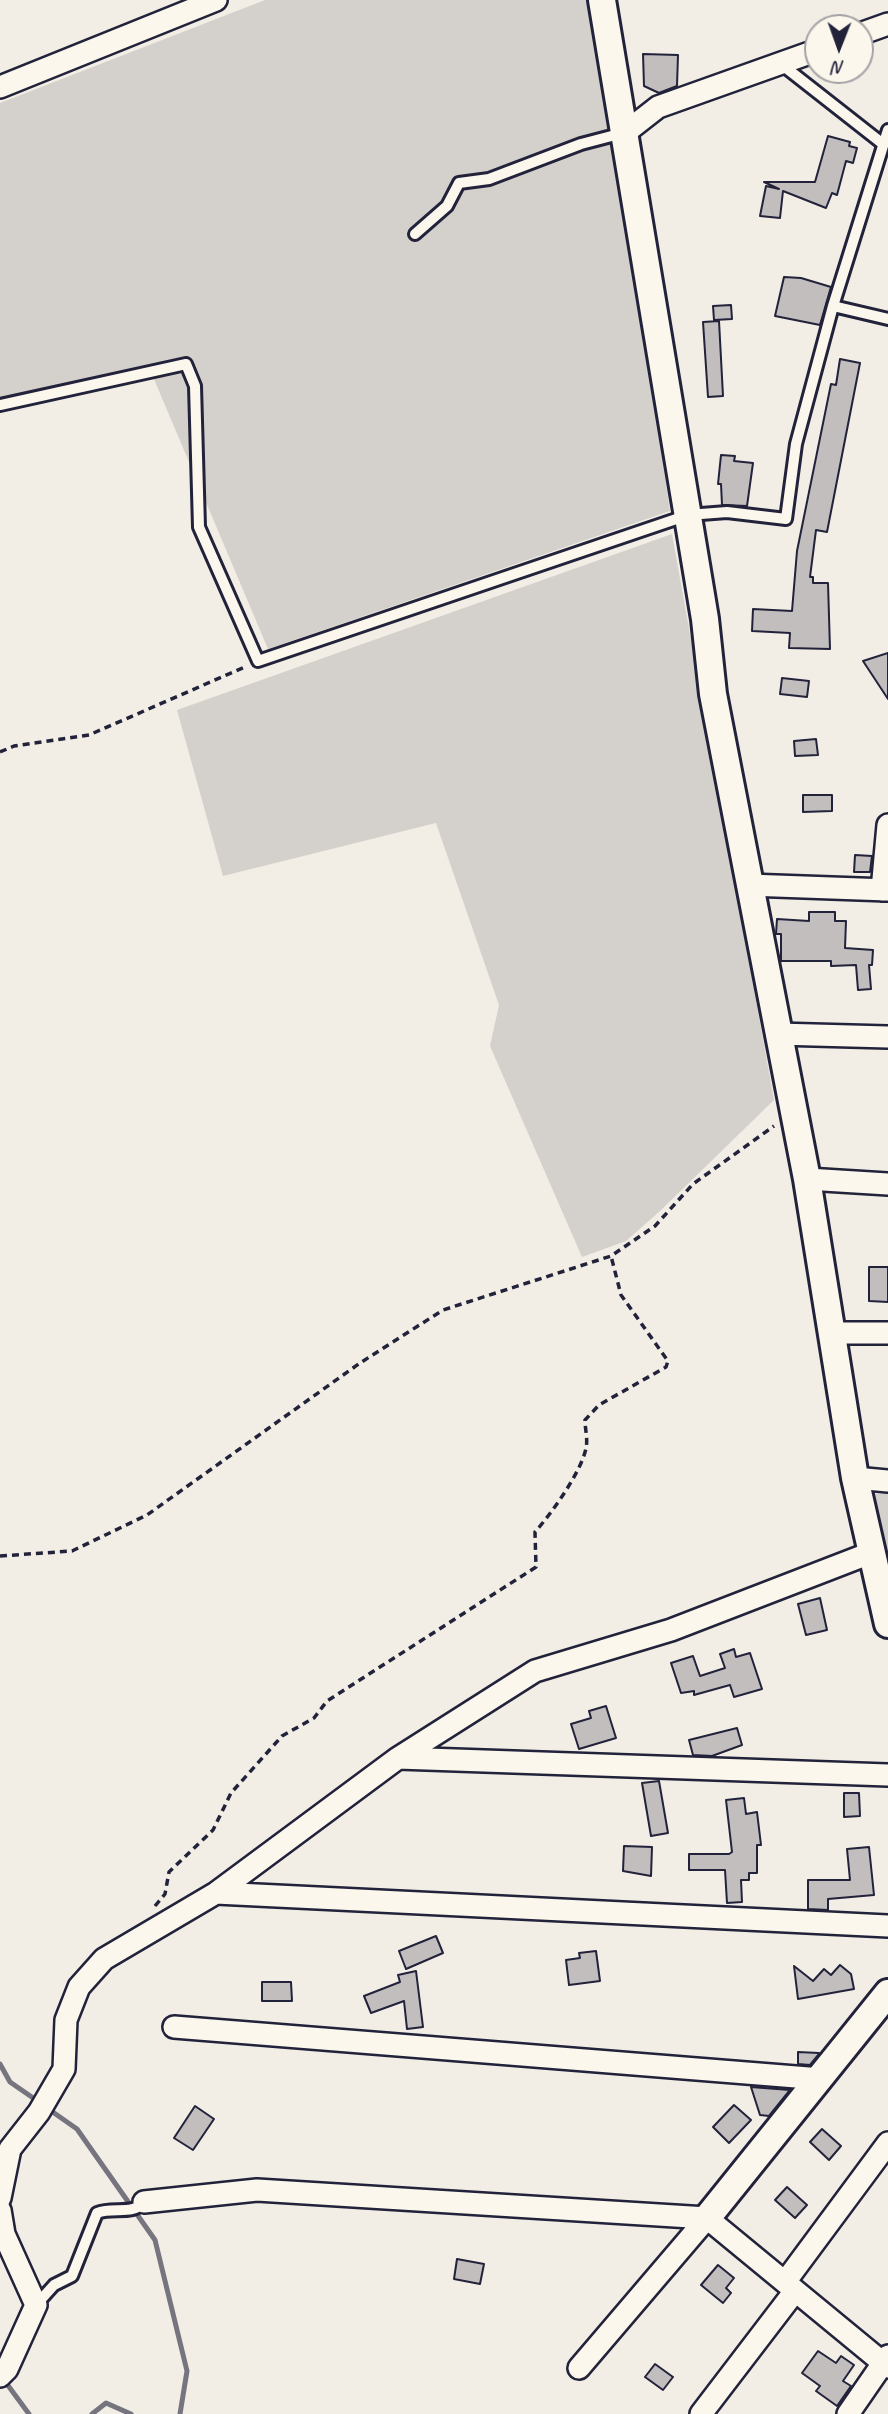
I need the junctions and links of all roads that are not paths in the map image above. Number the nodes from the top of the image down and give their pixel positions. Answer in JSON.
{"nodes":[{"id":1,"x":603,"y":0,"type":"edge"},
{"id":2,"x":208,"y":2,"type":"edge"},
{"id":3,"x":804,"y":55,"type":"edge"},
{"id":4,"x":780,"y":64,"type":"junction"},
{"id":5,"x":0,"y":87,"type":"edge"},
{"id":6,"x":888,"y":130,"type":"edge"},
{"id":7,"x":626,"y":132,"type":"junction"},
{"id":8,"x":883,"y":144,"type":"junction"},
{"id":9,"x":415,"y":234,"type":"dead end"},
{"id":10,"x":833,"y":306,"type":"junction"},
{"id":11,"x":888,"y":319,"type":"edge"},
{"id":12,"x":0,"y":405,"type":"edge"},
{"id":13,"x":688,"y":515,"type":"junction"},
{"id":14,"x":888,"y":825,"type":"edge"},
{"id":15,"x":748,"y":886,"type":"junction"},
{"id":16,"x":885,"y":890,"type":"edge"},
{"id":17,"x":777,"y":1034,"type":"junction"},
{"id":18,"x":888,"y":1037,"type":"edge"},
{"id":19,"x":807,"y":1179,"type":"junction"},
{"id":20,"x":888,"y":1184,"type":"edge"},
{"id":21,"x":831,"y":1333,"type":"junction"},
{"id":22,"x":888,"y":1333,"type":"edge"},
{"id":23,"x":855,"y":1478,"type":"junction"},
{"id":24,"x":888,"y":1481,"type":"edge"},
{"id":25,"x":873,"y":1552,"type":"junction"},
{"id":26,"x":888,"y":1624,"type":"edge"},
{"id":27,"x":398,"y":1758,"type":"junction"},
{"id":28,"x":888,"y":1775,"type":"edge"},
{"id":29,"x":216,"y":1893,"type":"junction"},
{"id":30,"x":888,"y":1926,"type":"edge"},
{"id":31,"x":888,"y":1993,"type":"edge"},
{"id":32,"x":174,"y":2028,"type":"dead end"},
{"id":33,"x":821,"y":2079,"type":"junction"},
{"id":34,"x":888,"y":2143,"type":"edge"},
{"id":35,"x":5,"y":2144,"type":"edge"},
{"id":36,"x":0,"y":2198,"type":"edge"},
{"id":37,"x":136,"y":2206,"type":"joint"},
{"id":38,"x":0,"y":2210,"type":"edge"},
{"id":39,"x":707,"y":2218,"type":"junction"},
{"id":40,"x":790,"y":2286,"type":"junction"},
{"id":41,"x":36,"y":2305,"type":"junction"},
{"id":42,"x":886,"y":2362,"type":"edge"},
{"id":43,"x":579,"y":2368,"type":"dead end"},
{"id":44,"x":4,"y":2372,"type":"edge"},
{"id":45,"x":701,"y":2414,"type":"edge"},
{"id":46,"x":848,"y":2414,"type":"edge"}],
"edges":[{"from":1,"to":7,"type":"street"},
{"from":2,"to":5,"type":"street"},
{"from":3,"to":4,"type":"street"},
{"from":4,"to":7,"type":"street"},
{"from":4,"to":8,"type":"lane"},
{"from":6,"to":8,"type":"lane"},
{"from":7,"to":9,"type":"lane"},
{"from":7,"to":13,"type":"street"},
{"from":8,"to":10,"type":"lane"},
{"from":10,"to":11,"type":"lane"},
{"from":10,"to":13,"type":"lane"},
{"from":12,"to":13,"type":"lane"},
{"from":13,"to":15,"type":"street"},
{"from":14,"to":16,"type":"street"},
{"from":15,"to":16,"type":"street"},
{"from":15,"to":17,"type":"street"},
{"from":17,"to":18,"type":"street"},
{"from":17,"to":19,"type":"street"},
{"from":19,"to":20,"type":"street"},
{"from":19,"to":21,"type":"street"},
{"from":21,"to":22,"type":"street"},
{"from":21,"to":23,"type":"street"},
{"from":23,"to":24,"type":"street"},
{"from":23,"to":25,"type":"street"},
{"from":25,"to":26,"type":"street"},
{"from":25,"to":27,"type":"street"},
{"from":27,"to":28,"type":"street"},
{"from":27,"to":29,"type":"street"},
{"from":29,"to":30,"type":"street"},
{"from":29,"to":35,"type":"street"},
{"from":31,"to":33,"type":"street"},
{"from":32,"to":33,"type":"street"},
{"from":33,"to":39,"type":"street"},
{"from":34,"to":40,"type":"street"},
{"from":35,"to":36,"type":"street"},
{"from":37,"to":39,"type":"street"},
{"from":37,"to":41,"type":"lane"},
{"from":38,"to":41,"type":"street"},
{"from":39,"to":40,"type":"street"},
{"from":39,"to":43,"type":"street"},
{"from":40,"to":42,"type":"street"},
{"from":40,"to":45,"type":"street"},
{"from":41,"to":44,"type":"street"},
{"from":42,"to":46,"type":"street"}]}
